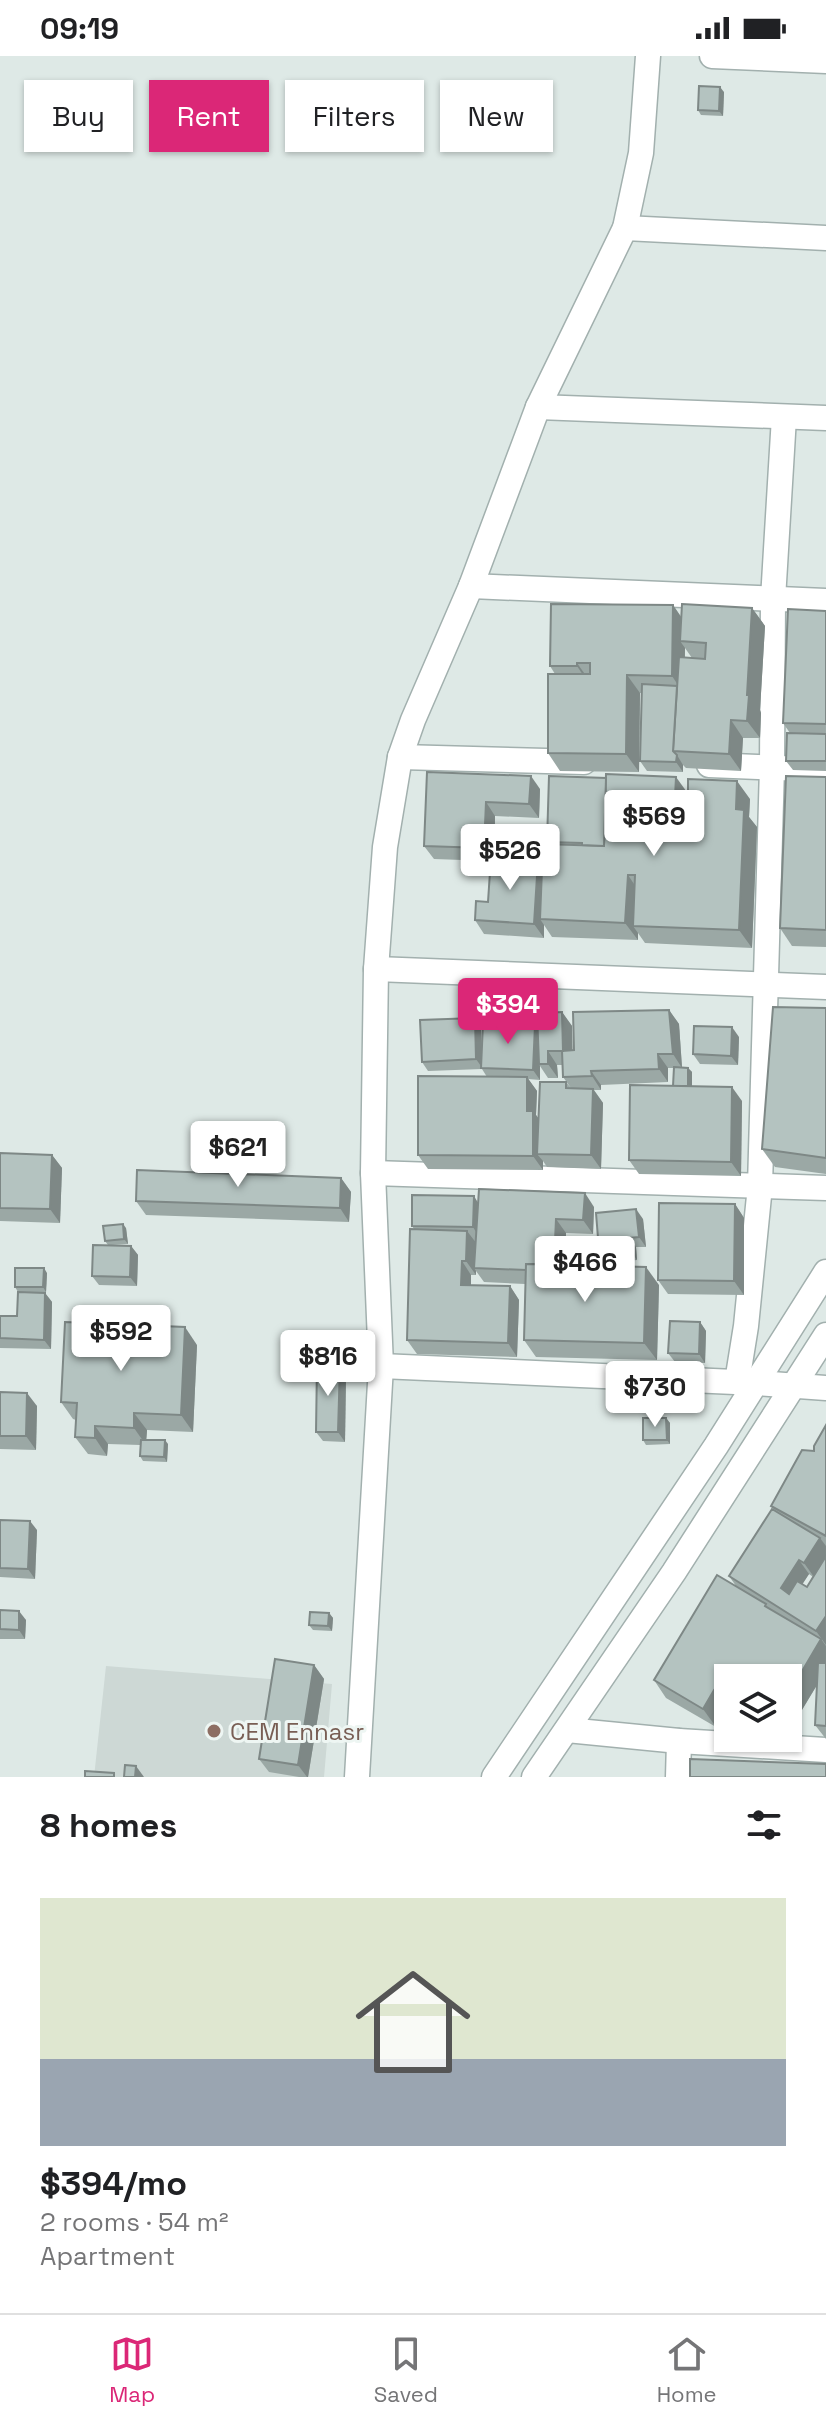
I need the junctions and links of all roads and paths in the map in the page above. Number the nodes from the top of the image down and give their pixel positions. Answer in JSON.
{"nodes":[{"id":1,"x":648,"y":56,"type":"edge"},
{"id":2,"x":712,"y":56,"type":"edge"},
{"id":3,"x":826,"y":61,"type":"edge"},
{"id":4,"x":625,"y":228,"type":"junction"},
{"id":5,"x":826,"y":238,"type":"edge"},
{"id":6,"x":538,"y":407,"type":"junction"},
{"id":7,"x":784,"y":417,"type":"junction"},
{"id":8,"x":826,"y":418,"type":"edge"},
{"id":9,"x":471,"y":586,"type":"junction"},
{"id":10,"x":773,"y":599,"type":"junction"},
{"id":11,"x":826,"y":601,"type":"edge"},
{"id":12,"x":400,"y":757,"type":"junction"},
{"id":13,"x":601,"y":762,"type":"edge"},
{"id":14,"x":679,"y":764,"type":"edge"},
{"id":15,"x":772,"y":767,"type":"junction"},
{"id":16,"x":826,"y":770,"type":"edge"},
{"id":17,"x":376,"y":969,"type":"junction"},
{"id":18,"x":766,"y":986,"type":"junction"},
{"id":19,"x":826,"y":987,"type":"edge"},
{"id":20,"x":373,"y":1173,"type":"junction"},
{"id":21,"x":760,"y":1186,"type":"junction"},
{"id":22,"x":826,"y":1188,"type":"edge"},
{"id":23,"x":826,"y":1272,"type":"edge"},
{"id":24,"x":826,"y":1335,"type":"edge"},
{"id":25,"x":381,"y":1366,"type":"junction"},
{"id":26,"x":747,"y":1382,"type":"junction"},
{"id":27,"x":794,"y":1386,"type":"junction"},
{"id":28,"x":826,"y":1388,"type":"edge"},
{"id":29,"x":567,"y":1730,"type":"junction"},
{"id":30,"x":679,"y":1741,"type":"junction"},
{"id":31,"x":714,"y":1742,"type":"edge"},
{"id":32,"x":802,"y":1747,"type":"edge"},
{"id":33,"x":826,"y":1750,"type":"edge"},
{"id":34,"x":357,"y":1777,"type":"edge"},
{"id":35,"x":494,"y":1777,"type":"edge"},
{"id":36,"x":534,"y":1777,"type":"edge"},
{"id":37,"x":678,"y":1777,"type":"edge"}],
"edges":[{"from":1,"to":4,"type":"street"},
{"from":2,"to":3,"type":"street"},
{"from":4,"to":5,"type":"street"},
{"from":4,"to":6,"type":"street"},
{"from":6,"to":7,"type":"street"},
{"from":6,"to":9,"type":"street"},
{"from":7,"to":8,"type":"street"},
{"from":7,"to":10,"type":"street"},
{"from":9,"to":10,"type":"street"},
{"from":9,"to":12,"type":"street"},
{"from":10,"to":11,"type":"street"},
{"from":10,"to":15,"type":"street"},
{"from":12,"to":13,"type":"street"},
{"from":12,"to":17,"type":"street"},
{"from":14,"to":15,"type":"street"},
{"from":15,"to":16,"type":"street"},
{"from":15,"to":18,"type":"street"},
{"from":17,"to":18,"type":"street"},
{"from":17,"to":20,"type":"street"},
{"from":18,"to":19,"type":"street"},
{"from":18,"to":21,"type":"street"},
{"from":20,"to":21,"type":"street"},
{"from":20,"to":25,"type":"street"},
{"from":21,"to":22,"type":"street"},
{"from":21,"to":26,"type":"street"},
{"from":23,"to":26,"type":"street"},
{"from":24,"to":27,"type":"street"},
{"from":25,"to":26,"type":"street"},
{"from":25,"to":34,"type":"street"},
{"from":26,"to":27,"type":"street"},
{"from":26,"to":35,"type":"street"},
{"from":27,"to":28,"type":"street"},
{"from":27,"to":29,"type":"street"},
{"from":29,"to":30,"type":"street"},
{"from":29,"to":36,"type":"street"},
{"from":30,"to":31,"type":"street"},
{"from":30,"to":37,"type":"street"},
{"from":32,"to":33,"type":"street"}]}
